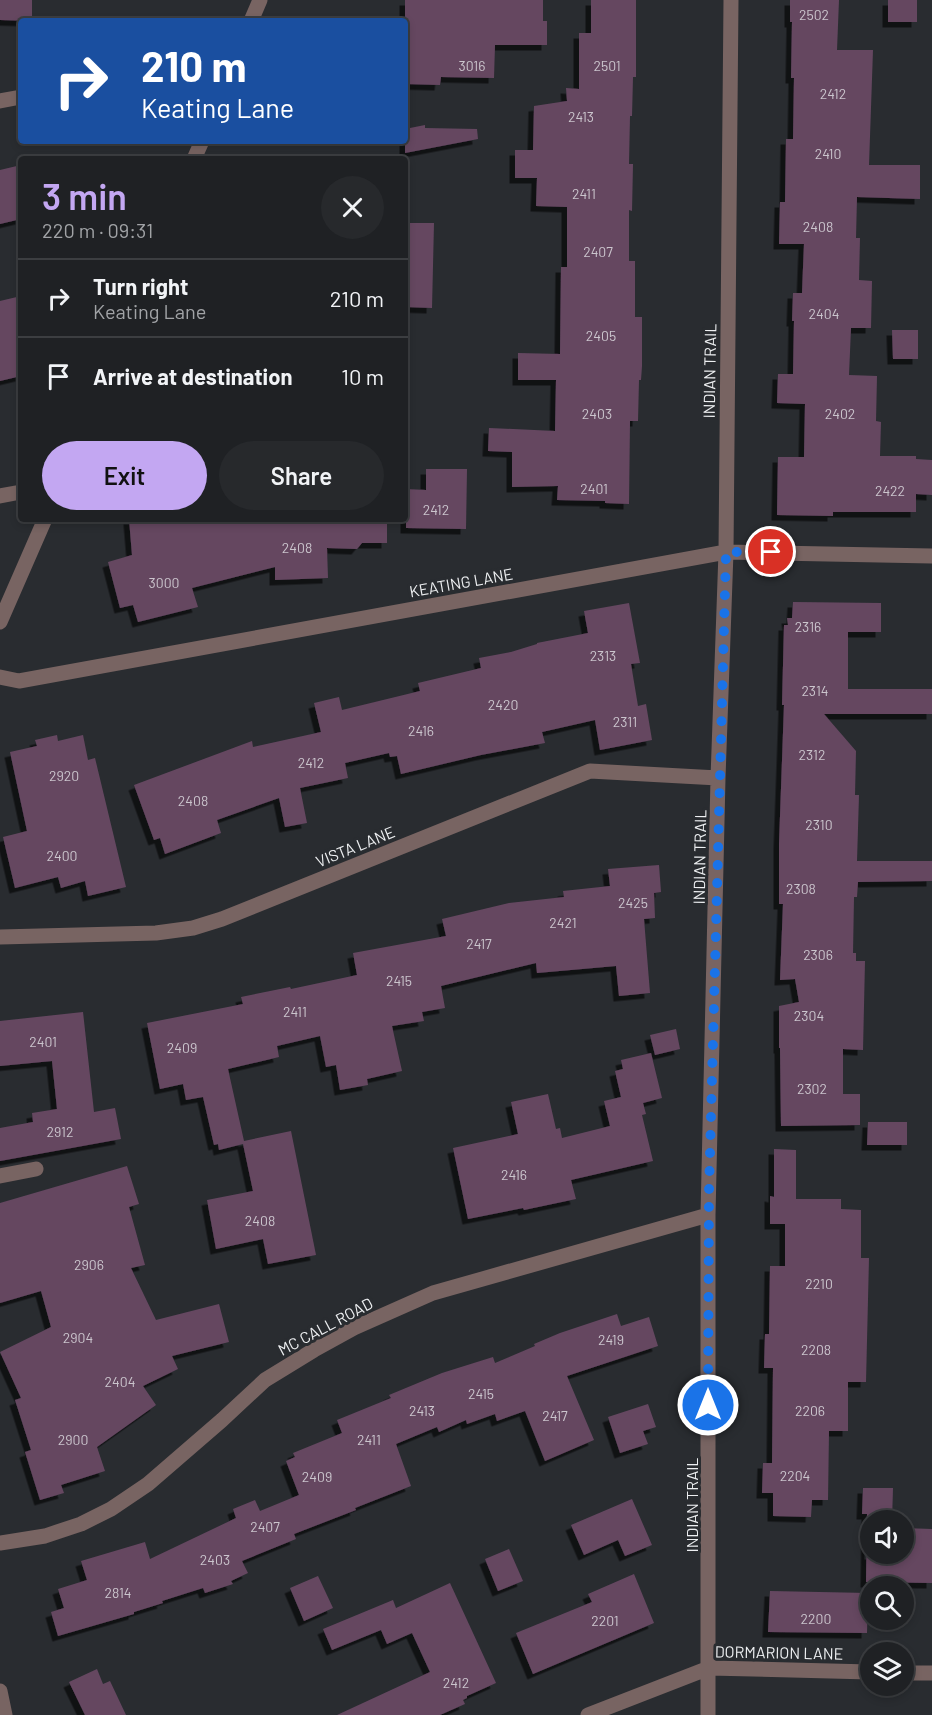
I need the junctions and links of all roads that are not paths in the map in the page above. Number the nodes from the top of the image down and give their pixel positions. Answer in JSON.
{"nodes":[{"id":1,"x":260,"y":0,"type":"edge"},
{"id":2,"x":731,"y":0,"type":"edge"},
{"id":3,"x":252,"y":18,"type":"edge"},
{"id":4,"x":18,"y":98,"type":"edge"},
{"id":5,"x":0,"y":101,"type":"edge"},
{"id":6,"x":18,"y":493,"type":"edge"},
{"id":7,"x":0,"y":496,"type":"edge"},
{"id":8,"x":44,"y":522,"type":"edge"},
{"id":9,"x":726,"y":552,"type":"junction"},
{"id":10,"x":932,"y":556,"type":"edge"},
{"id":11,"x":0,"y":622,"type":"edge"},
{"id":12,"x":0,"y":677,"type":"edge"},
{"id":13,"x":718,"y":778,"type":"junction"},
{"id":14,"x":0,"y":937,"type":"edge"},
{"id":15,"x":36,"y":1169,"type":"dead end"},
{"id":16,"x":0,"y":1176,"type":"edge"},
{"id":17,"x":708,"y":1215,"type":"junction"},
{"id":18,"x":0,"y":1543,"type":"edge"},
{"id":19,"x":709,"y":1668,"type":"junction"},
{"id":20,"x":860,"y":1672,"type":"edge"},
{"id":21,"x":914,"y":1673,"type":"edge"},
{"id":22,"x":932,"y":1673,"type":"edge"},
{"id":23,"x":0,"y":1692,"type":"edge"},
{"id":24,"x":5,"y":1715,"type":"edge"},
{"id":25,"x":588,"y":1715,"type":"edge"},
{"id":26,"x":708,"y":1715,"type":"edge"}],
"edges":[{"from":1,"to":3,"type":"street"},
{"from":2,"to":9,"type":"street","name":"INDIAN TRAIL"},
{"from":4,"to":5,"type":"street"},
{"from":6,"to":7,"type":"street"},
{"from":8,"to":11,"type":"street"},
{"from":9,"to":10,"type":"street","name":"KEATING LANE"},
{"from":9,"to":12,"type":"street","name":"KEATING LANE"},
{"from":9,"to":13,"type":"street","name":"INDIAN TRAIL"},
{"from":13,"to":14,"type":"street","name":"VISTA LANE"},
{"from":13,"to":17,"type":"street","name":"INDIAN TRAIL"},
{"from":15,"to":16,"type":"street"},
{"from":17,"to":18,"type":"street","name":"MC CALL ROAD"},
{"from":17,"to":19,"type":"street","name":"INDIAN TRAIL"},
{"from":19,"to":20,"type":"street","name":"DORMARION LANE"},
{"from":19,"to":25,"type":"street","name":"DORMARION LANE"},
{"from":19,"to":26,"type":"street","name":"INDIAN TRAIL"},
{"from":21,"to":22,"type":"street"},
{"from":23,"to":24,"type":"street"}]}
